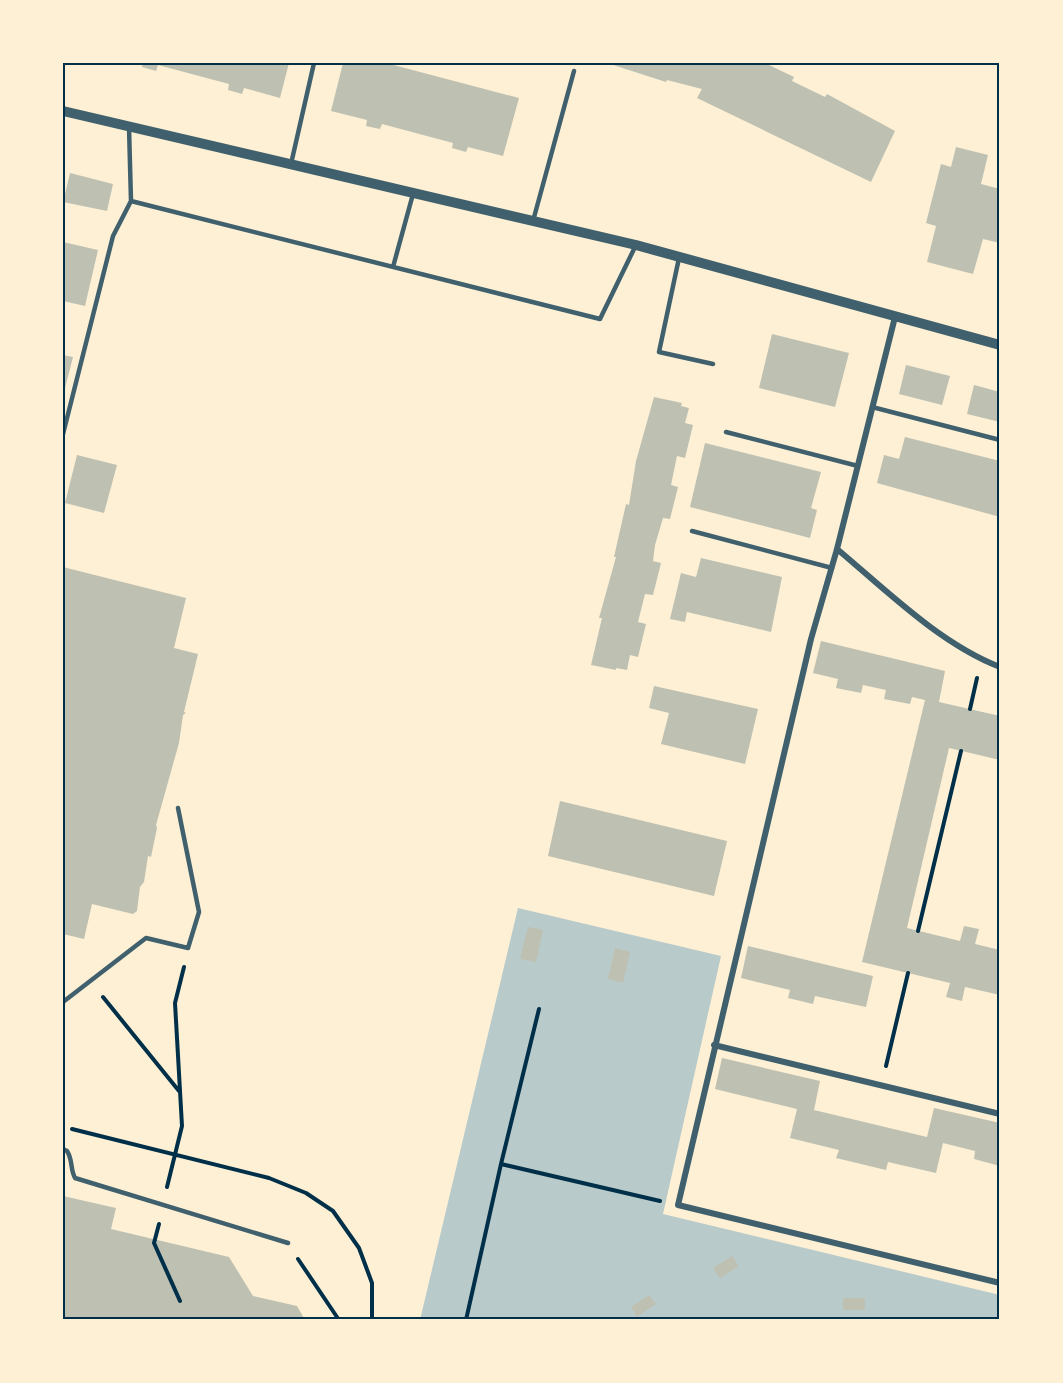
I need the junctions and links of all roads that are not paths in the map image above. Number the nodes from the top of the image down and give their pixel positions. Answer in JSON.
{"nodes":[{"id":1,"x":314,"y":63,"type":"edge"},
{"id":2,"x":574,"y":71,"type":"dead end"},
{"id":3,"x":63,"y":112,"type":"edge"},
{"id":4,"x":129,"y":126,"type":"junction"},
{"id":5,"x":291,"y":164,"type":"junction"},
{"id":6,"x":413,"y":193,"type":"junction"},
{"id":7,"x":131,"y":201,"type":"junction"},
{"id":8,"x":533,"y":221,"type":"junction"},
{"id":9,"x":636,"y":245,"type":"junction"},
{"id":10,"x":679,"y":258,"type":"junction"},
{"id":11,"x":393,"y":267,"type":"junction"},
{"id":12,"x":895,"y":317,"type":"junction"},
{"id":13,"x":1000,"y":345,"type":"edge"},
{"id":14,"x":713,"y":364,"type":"dead end"},
{"id":15,"x":872,"y":407,"type":"junction"},
{"id":16,"x":726,"y":432,"type":"dead end"},
{"id":17,"x":63,"y":434,"type":"edge"},
{"id":18,"x":1000,"y":440,"type":"edge"},
{"id":19,"x":858,"y":466,"type":"junction"},
{"id":20,"x":692,"y":531,"type":"dead end"},
{"id":21,"x":837,"y":549,"type":"junction"},
{"id":22,"x":832,"y":568,"type":"junction"},
{"id":23,"x":1000,"y":667,"type":"edge"},
{"id":24,"x":178,"y":808,"type":"dead end"},
{"id":25,"x":63,"y":1002,"type":"edge"},
{"id":26,"x":714,"y":1045,"type":"junction"},
{"id":27,"x":1000,"y":1114,"type":"edge"},
{"id":28,"x":63,"y":1149,"type":"edge"},
{"id":29,"x":288,"y":1243,"type":"road end"},
{"id":30,"x":1000,"y":1283,"type":"edge"}],
"edges":[{"from":1,"to":5,"type":"lane"},
{"from":2,"to":8,"type":"lane"},
{"from":3,"to":4,"type":"street"},
{"from":4,"to":5,"type":"street"},
{"from":4,"to":7,"type":"lane"},
{"from":5,"to":6,"type":"street"},
{"from":6,"to":8,"type":"street"},
{"from":6,"to":11,"type":"lane"},
{"from":7,"to":11,"type":"lane"},
{"from":7,"to":17,"type":"lane"},
{"from":8,"to":9,"type":"street"},
{"from":9,"to":10,"type":"street"},
{"from":9,"to":11,"type":"lane"},
{"from":10,"to":12,"type":"street"},
{"from":10,"to":14,"type":"lane"},
{"from":12,"to":13,"type":"street"},
{"from":12,"to":15,"type":"street"},
{"from":15,"to":18,"type":"lane"},
{"from":15,"to":19,"type":"street"},
{"from":16,"to":19,"type":"lane"},
{"from":19,"to":21,"type":"street"},
{"from":20,"to":22,"type":"lane"},
{"from":21,"to":22,"type":"street"},
{"from":21,"to":23,"type":"street"},
{"from":22,"to":26,"type":"street"},
{"from":24,"to":25,"type":"lane"},
{"from":26,"to":27,"type":"street"},
{"from":26,"to":30,"type":"street"},
{"from":28,"to":29,"type":"lane"}]}
